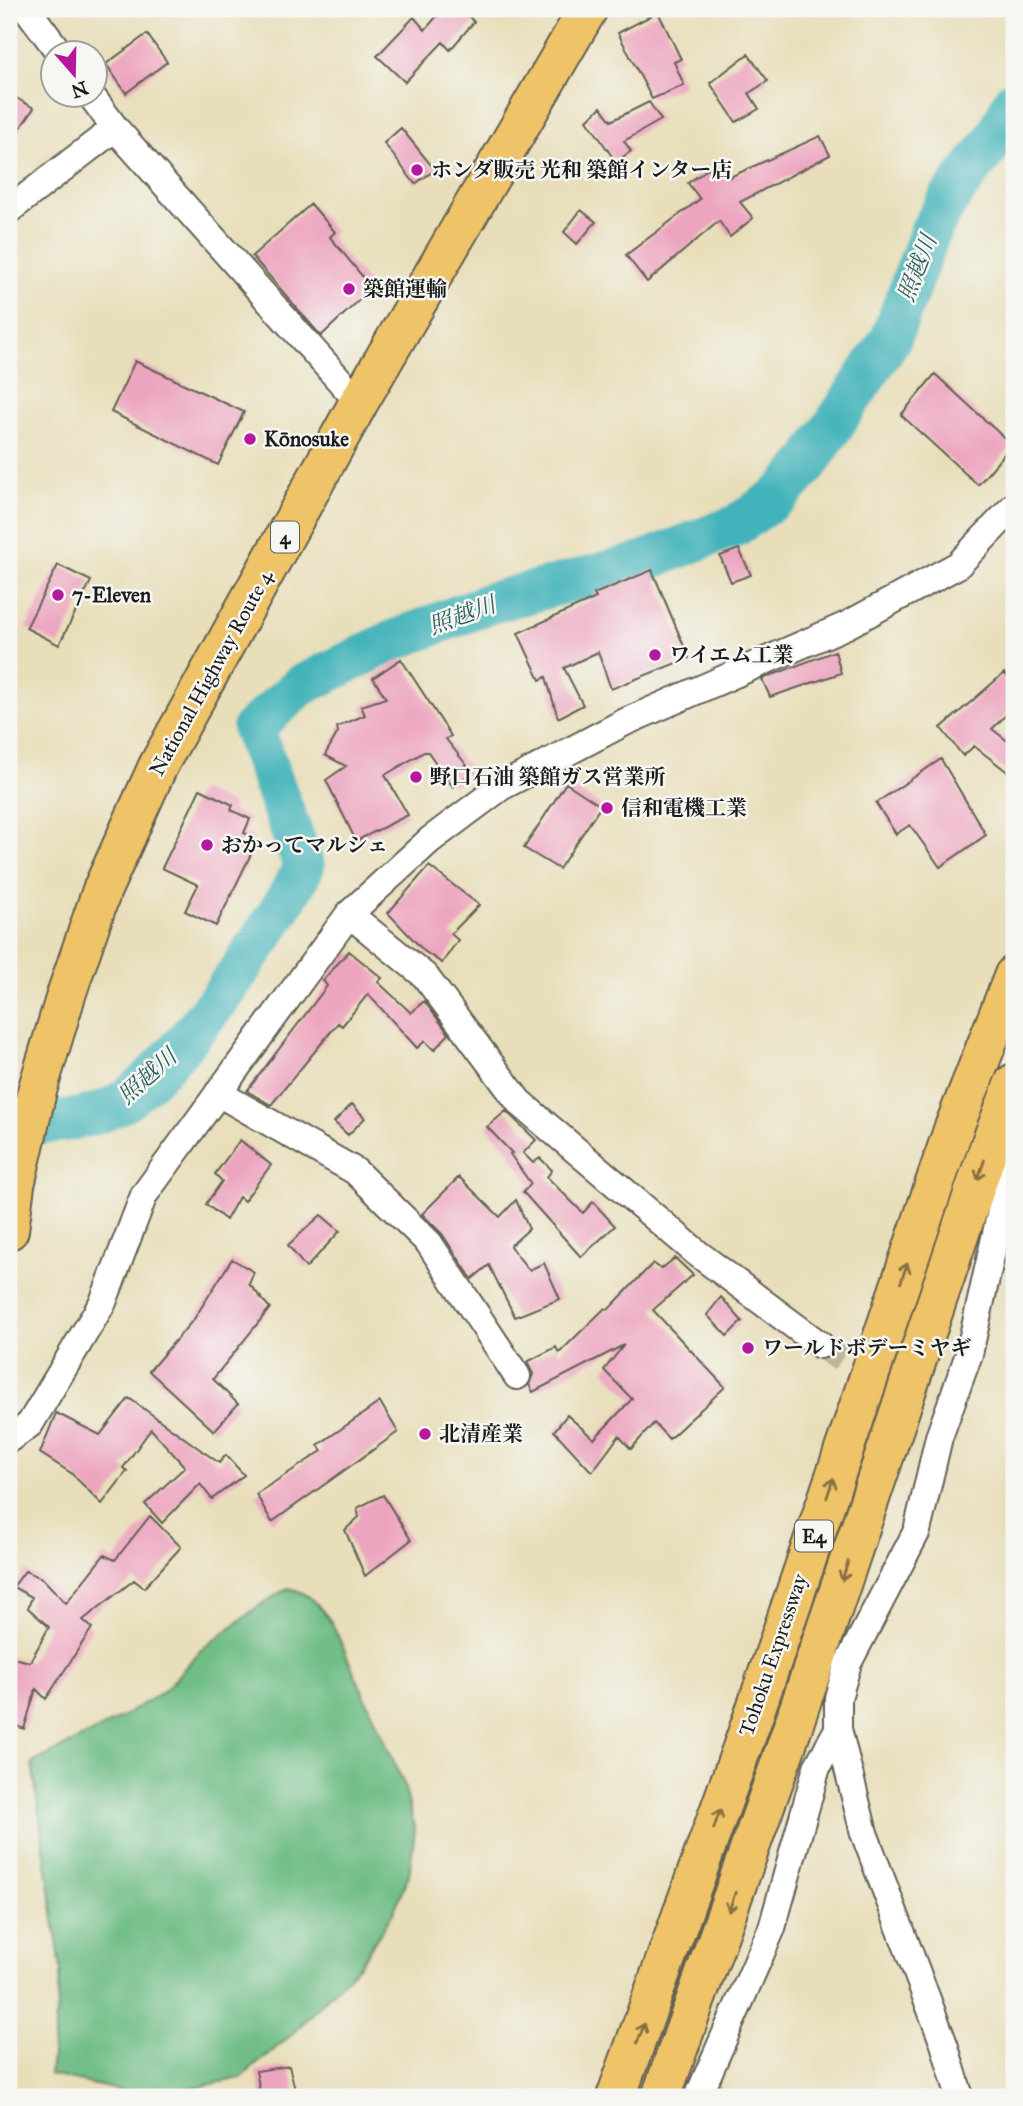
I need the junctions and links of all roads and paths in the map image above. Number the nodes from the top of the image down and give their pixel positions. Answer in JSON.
{"nodes":[{"id":1,"x":27,"y":9,"type":"edge"},
{"id":2,"x":588,"y":9,"type":"edge"},
{"id":3,"x":49,"y":38,"type":"edge"},
{"id":4,"x":100,"y":108,"type":"edge"},
{"id":5,"x":115,"y":128,"type":"junction"},
{"id":6,"x":9,"y":210,"type":"edge"},
{"id":7,"x":359,"y":402,"type":"junction"},
{"id":8,"x":1014,"y":506,"type":"edge"},
{"id":9,"x":349,"y":914,"type":"junction"},
{"id":10,"x":1014,"y":975,"type":"edge"},
{"id":11,"x":1014,"y":1083,"type":"edge"},
{"id":12,"x":218,"y":1093,"type":"junction"},
{"id":13,"x":1014,"y":1153,"type":"edge"},
{"id":14,"x":9,"y":1230,"type":"edge"},
{"id":15,"x":820,"y":1345,"type":"tunnel mouth"},
{"id":16,"x":517,"y":1376,"type":"dead end"},
{"id":17,"x":916,"y":1408,"type":"dead end"},
{"id":18,"x":939,"y":1437,"type":"junction"},
{"id":19,"x":9,"y":1439,"type":"edge"},
{"id":20,"x":838,"y":1729,"type":"junction"},
{"id":21,"x":616,"y":2097,"type":"edge"},
{"id":22,"x":661,"y":2097,"type":"edge"},
{"id":23,"x":698,"y":2097,"type":"edge"},
{"id":24,"x":960,"y":2097,"type":"edge"}],
"edges":[{"from":1,"to":3,"type":"street"},
{"from":2,"to":7,"type":"highway","name":"National Highway Route 4","number":"4"},
{"from":4,"to":5,"type":"street"},
{"from":5,"to":6,"type":"street"},
{"from":5,"to":7,"type":"street"},
{"from":7,"to":14,"type":"highway","name":"National Highway Route 4","number":"4"},
{"from":8,"to":9,"type":"street"},
{"from":9,"to":12,"type":"street"},
{"from":9,"to":15,"type":"street"},
{"from":21,"to":10,"type":"highway","name":"Tohoku Expressway","number":"E4","one_way":true},
{"from":11,"to":22,"type":"highway","name":"Tohoku Expressway","number":"E4","one_way":true},
{"from":12,"to":16,"type":"street"},
{"from":12,"to":19,"type":"street"},
{"from":13,"to":18,"type":"street"},
{"from":17,"to":18,"type":"street"},
{"from":18,"to":20,"type":"street"},
{"from":20,"to":23,"type":"street"},
{"from":20,"to":24,"type":"street"}]}
